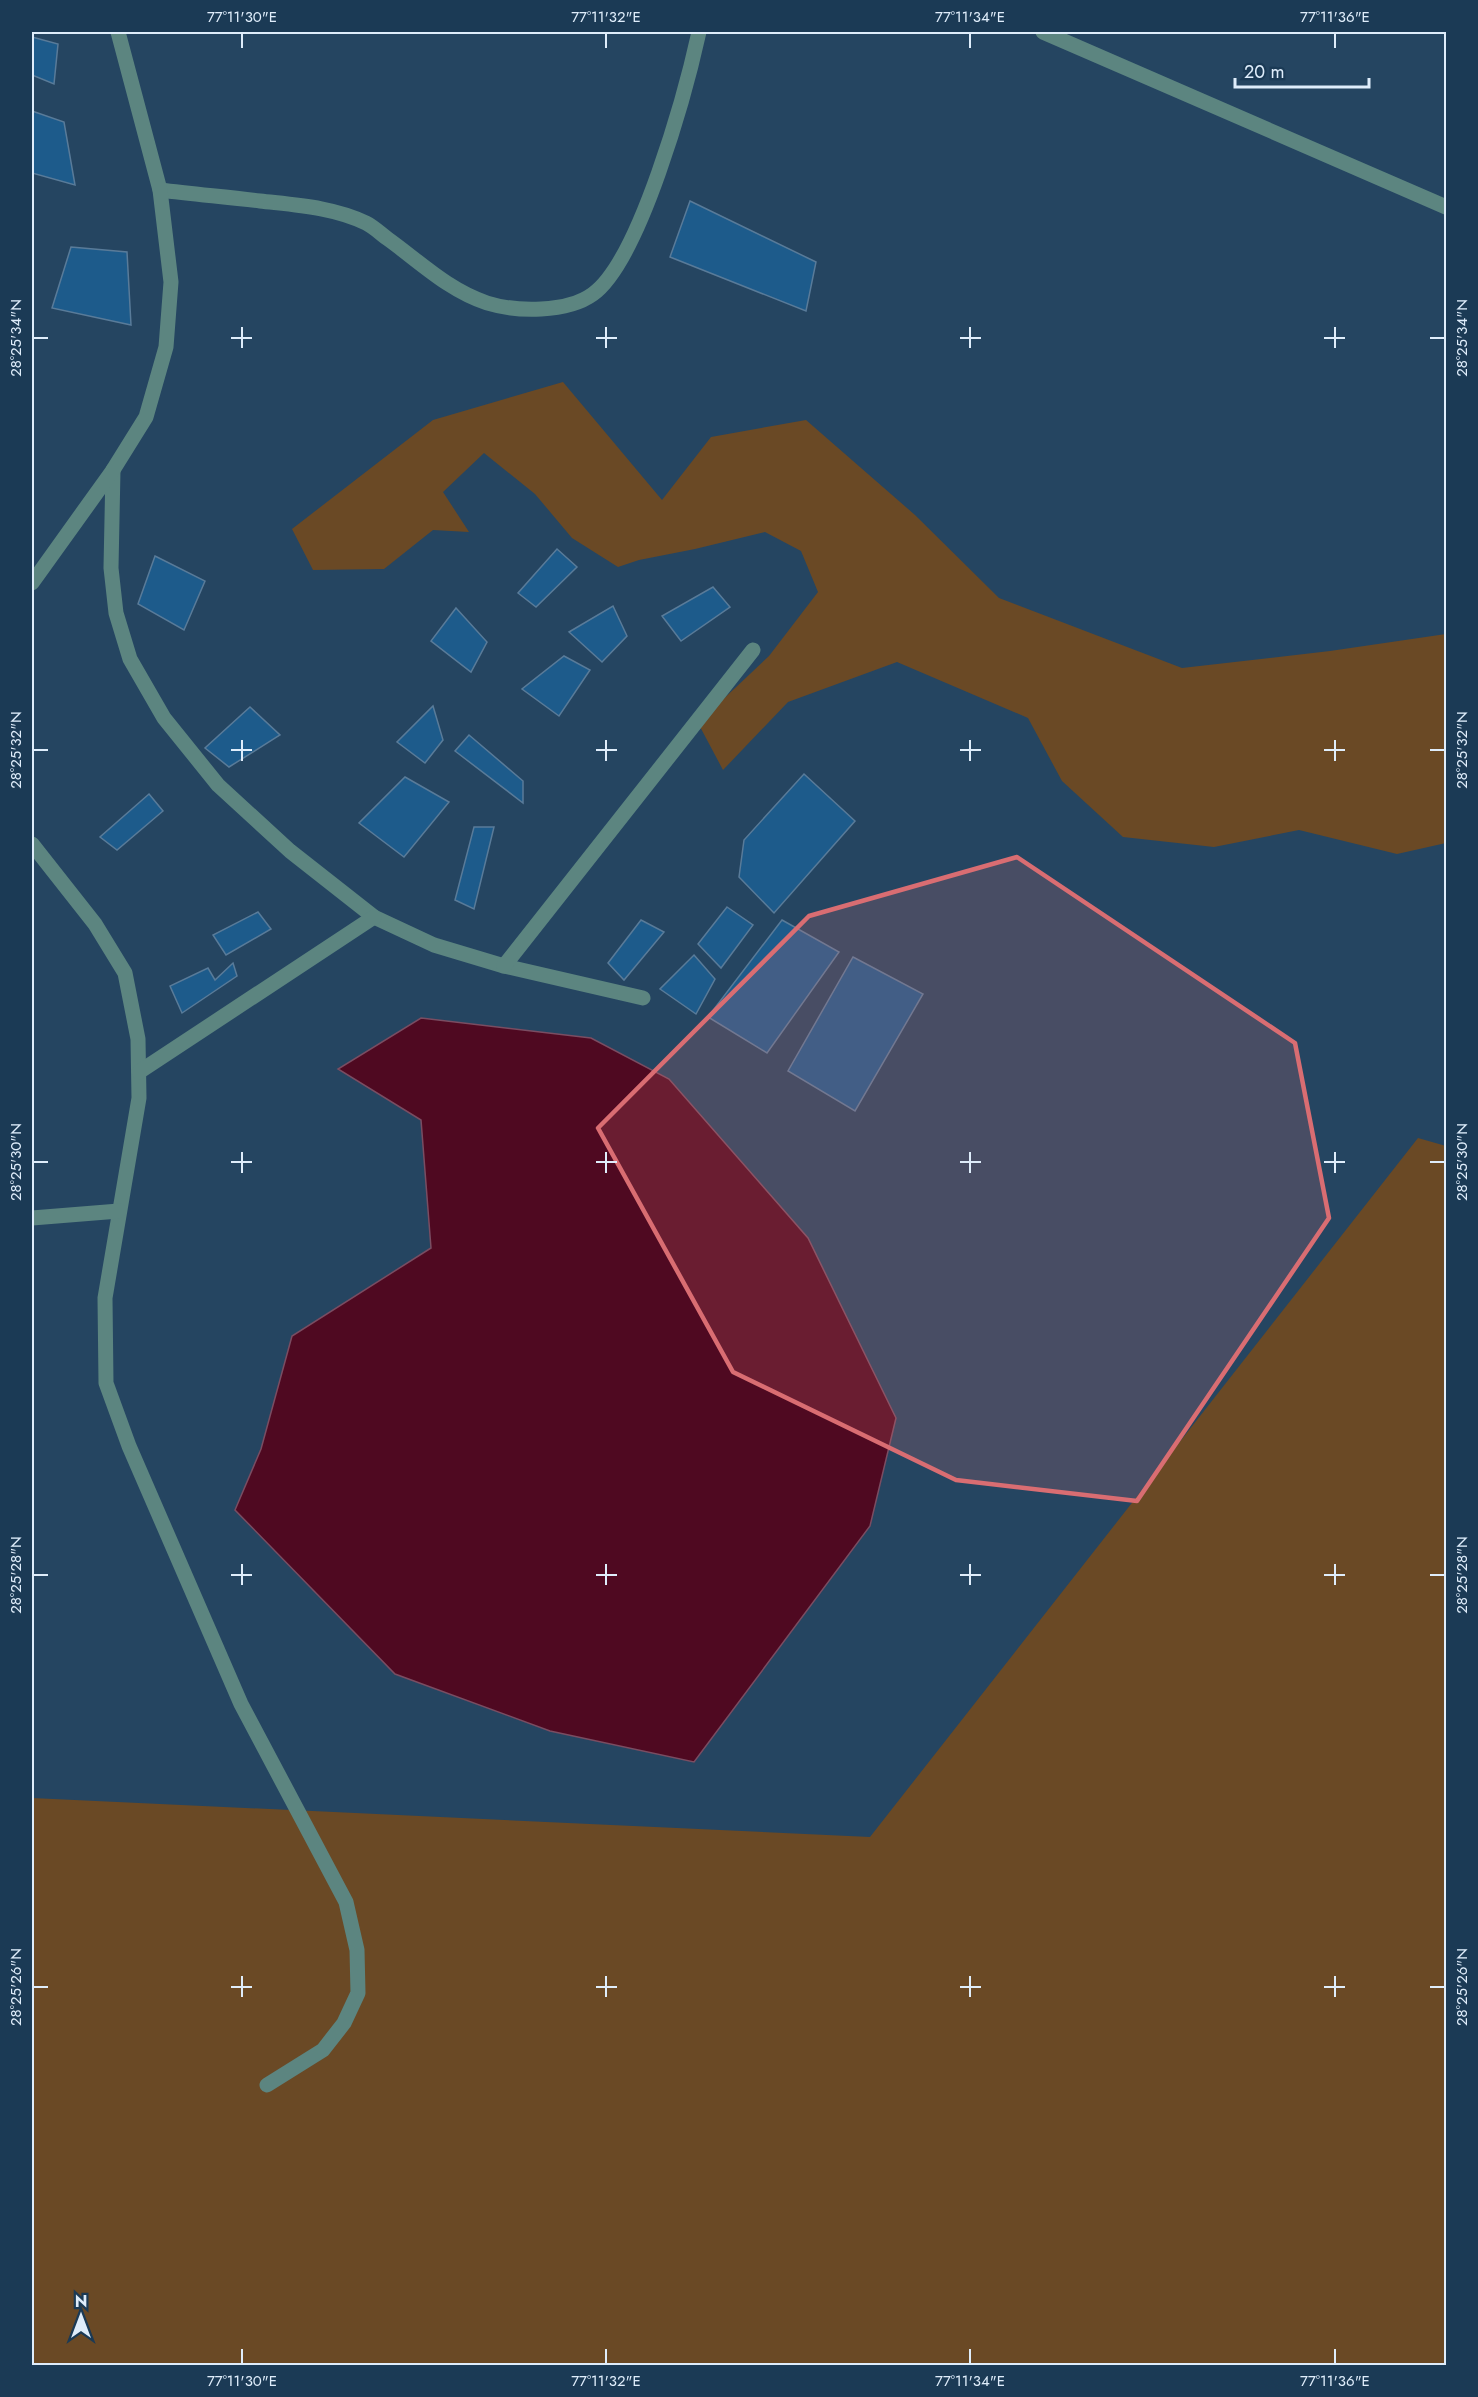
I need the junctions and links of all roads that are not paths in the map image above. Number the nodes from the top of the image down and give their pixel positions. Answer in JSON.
{"nodes":[{"id":1,"x":118,"y":32,"type":"edge"},
{"id":2,"x":699,"y":32,"type":"edge"},
{"id":3,"x":1043,"y":32,"type":"edge"},
{"id":4,"x":160,"y":190,"type":"junction"},
{"id":5,"x":1446,"y":207,"type":"edge"},
{"id":6,"x":113,"y":470,"type":"junction"},
{"id":7,"x":32,"y":583,"type":"edge"},
{"id":8,"x":753,"y":650,"type":"dead end"},
{"id":9,"x":32,"y":844,"type":"edge"},
{"id":10,"x":374,"y":917,"type":"junction"},
{"id":11,"x":504,"y":966,"type":"junction"},
{"id":12,"x":643,"y":998,"type":"dead end"},
{"id":13,"x":139,"y":1072,"type":"junction"},
{"id":14,"x":119,"y":1211,"type":"junction"},
{"id":15,"x":32,"y":1218,"type":"edge"},
{"id":16,"x":267,"y":2085,"type":"dead end"}],
"edges":[{"from":1,"to":4,"type":"street"},
{"from":2,"to":4,"type":"street"},
{"from":3,"to":5,"type":"street"},
{"from":4,"to":6,"type":"street"},
{"from":6,"to":7,"type":"street"},
{"from":6,"to":10,"type":"street"},
{"from":8,"to":11,"type":"street"},
{"from":9,"to":13,"type":"street"},
{"from":10,"to":11,"type":"street"},
{"from":10,"to":13,"type":"street"},
{"from":11,"to":12,"type":"street"},
{"from":13,"to":14,"type":"street"},
{"from":14,"to":15,"type":"street"},
{"from":14,"to":16,"type":"street"}]}
